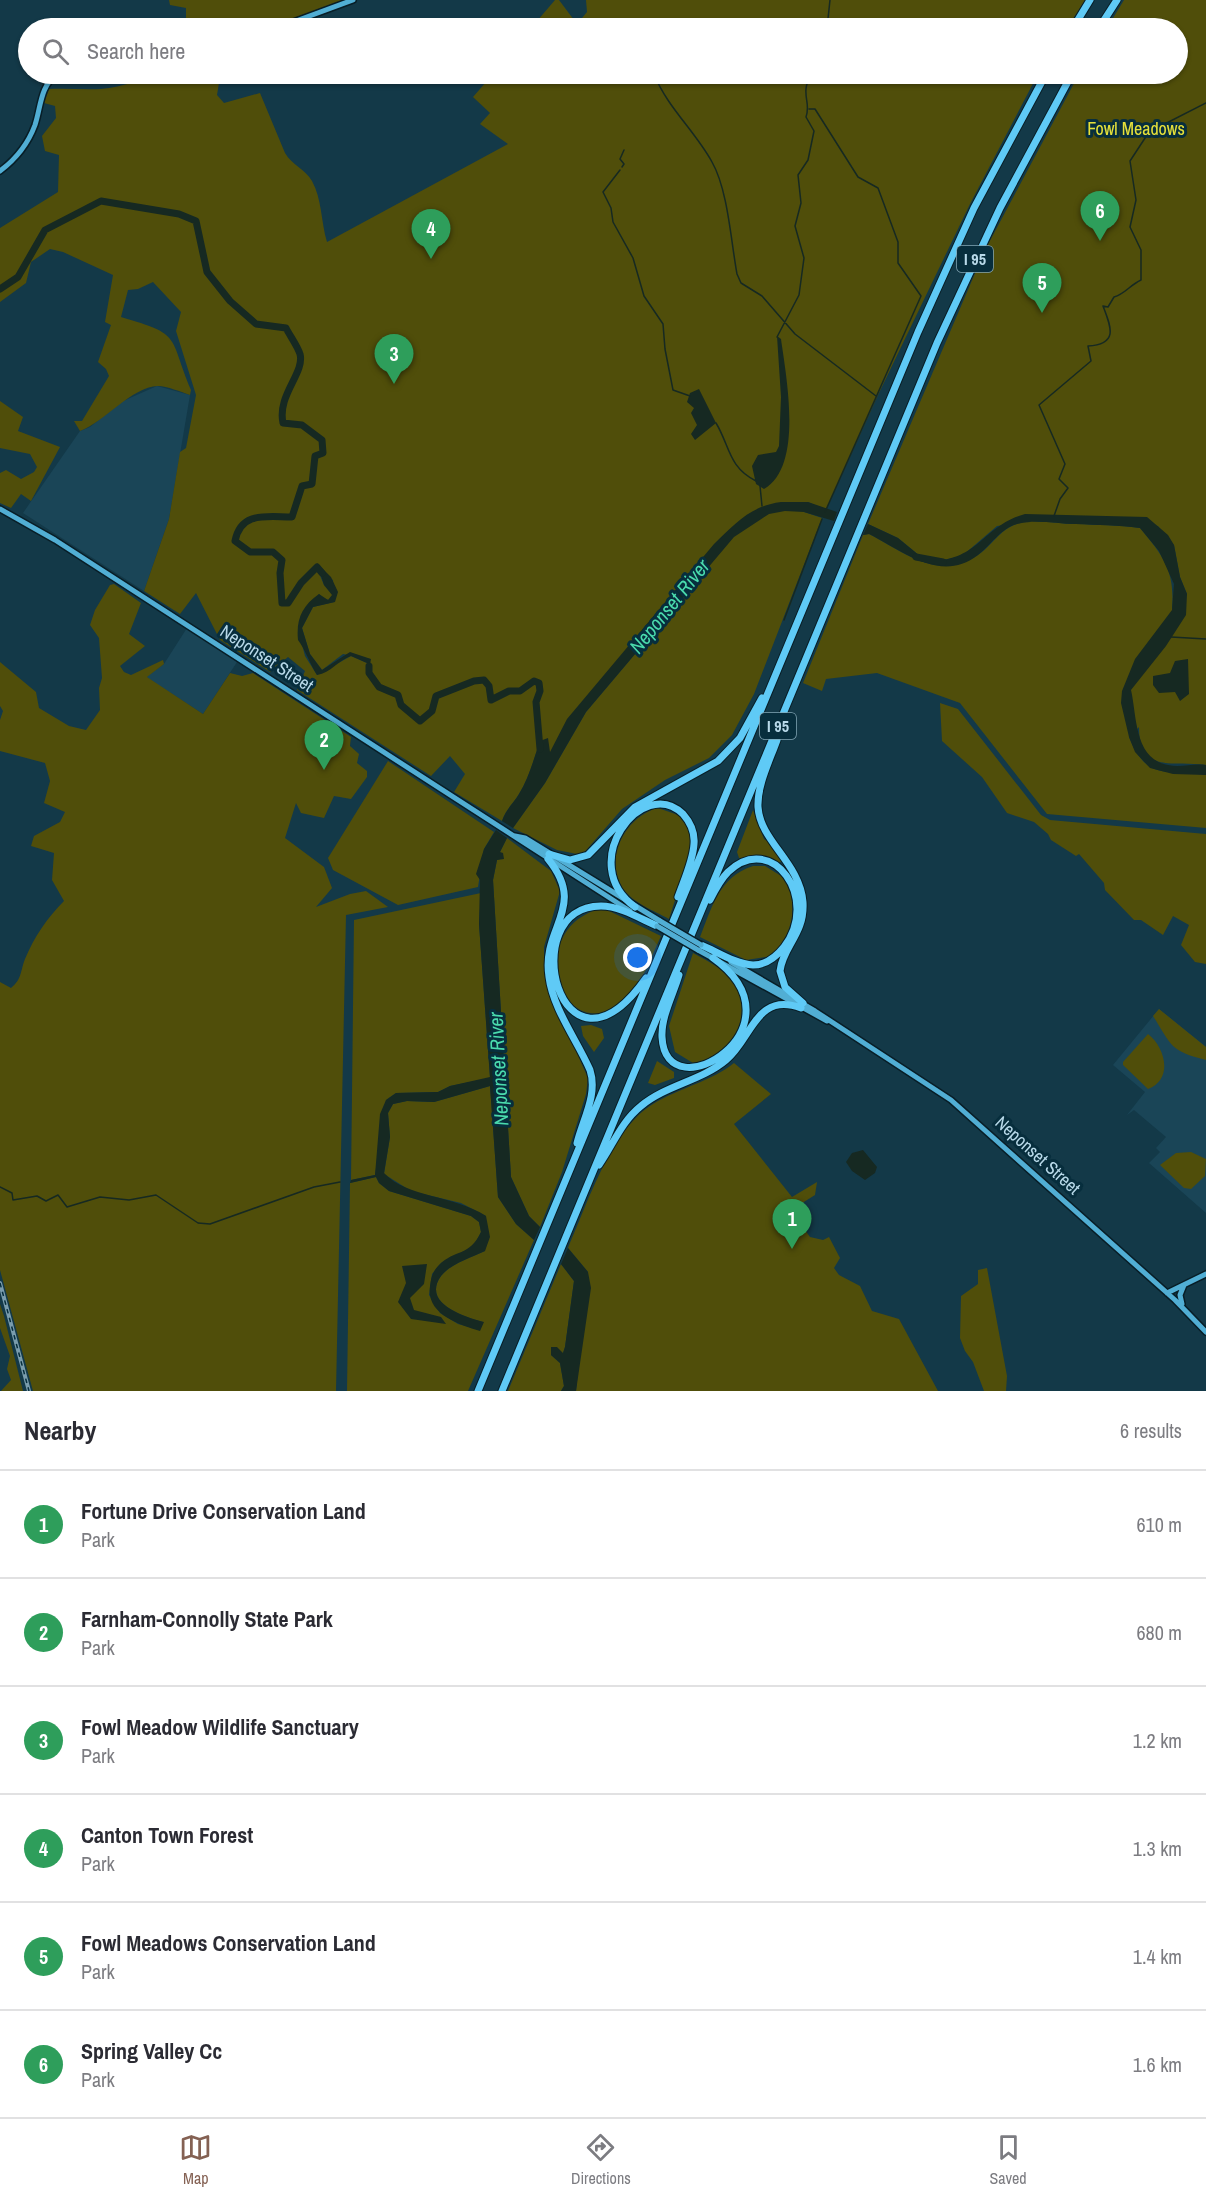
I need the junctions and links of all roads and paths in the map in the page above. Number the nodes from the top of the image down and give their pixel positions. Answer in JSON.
{"nodes":[{"id":1,"x":353,"y":0,"type":"edge"},
{"id":2,"x":1090,"y":0,"type":"edge"},
{"id":3,"x":1117,"y":0,"type":"edge"},
{"id":4,"x":304,"y":18,"type":"edge"},
{"id":5,"x":1079,"y":18,"type":"edge"},
{"id":6,"x":1105,"y":18,"type":"edge"},
{"id":7,"x":48,"y":84,"type":"edge"},
{"id":8,"x":1041,"y":84,"type":"edge"},
{"id":9,"x":1066,"y":84,"type":"edge"},
{"id":10,"x":0,"y":171,"type":"edge"},
{"id":11,"x":0,"y":509,"type":"edge"},
{"id":12,"x":775,"y":675,"type":"junction"},
{"id":13,"x":785,"y":710,"type":"junction"},
{"id":14,"x":548,"y":856,"type":"junction"},
{"id":15,"x":635,"y":907,"type":"junction"},
{"id":16,"x":700,"y":914,"type":"junction"},
{"id":17,"x":658,"y":924,"type":"junction"},
{"id":18,"x":671,"y":925,"type":"junction"},
{"id":19,"x":700,"y":947,"type":"junction"},
{"id":20,"x":682,"y":957,"type":"junction"},
{"id":21,"x":713,"y":958,"type":"junction"},
{"id":22,"x":654,"y":966,"type":"junction"},
{"id":23,"x":802,"y":1006,"type":"junction"},
{"id":24,"x":573,"y":1163,"type":"junction"},
{"id":25,"x":591,"y":1177,"type":"junction"},
{"id":26,"x":1206,"y":1274,"type":"edge"},
{"id":27,"x":1185,"y":1283,"type":"junction"},
{"id":28,"x":1159,"y":1286,"type":"junction"},
{"id":29,"x":1167,"y":1293,"type":"junction"},
{"id":30,"x":1183,"y":1307,"type":"junction"},
{"id":31,"x":1206,"y":1332,"type":"edge"},
{"id":32,"x":478,"y":1391,"type":"edge"},
{"id":33,"x":502,"y":1391,"type":"edge"}],
"edges":[{"from":1,"to":4,"type":"main road"},
{"from":2,"to":5,"type":"highway"},
{"from":3,"to":6,"type":"highway"},
{"from":7,"to":10,"type":"main road"},
{"from":8,"to":12,"type":"highway","number":"I 95"},
{"from":9,"to":13,"type":"highway","number":"I 95"},
{"from":11,"to":14,"type":"main road","name":"Neponset Street"},
{"from":12,"to":14,"type":"highway"},
{"from":12,"to":18,"type":"highway","number":"I 95"},
{"from":13,"to":16,"type":"highway","number":"I 95"},
{"from":13,"to":23,"type":"highway"},
{"from":14,"to":15,"type":"main road","name":"Neponset Street"},
{"from":14,"to":17,"type":"main road","name":"Neponset Street"},
{"from":14,"to":24,"type":"highway"},
{"from":15,"to":17,"type":"main road","name":"Neponset Street"},
{"from":15,"to":18,"type":"highway"},
{"from":16,"to":19,"type":"highway"},
{"from":16,"to":20,"type":"highway","number":"I 95"},
{"from":17,"to":19,"type":"main road","name":"Neponset Street","bridge":true},
{"from":17,"to":22,"type":"highway"},
{"from":18,"to":22,"type":"highway","number":"I 95"},
{"from":19,"to":21,"type":"main road","name":"Neponset Street"},
{"from":19,"to":23,"type":"main road","name":"Neponset Street"},
{"from":20,"to":21,"type":"highway"},
{"from":20,"to":25,"type":"highway","number":"I 95"},
{"from":21,"to":23,"type":"main road","name":"Neponset Street"},
{"from":22,"to":24,"type":"highway","number":"I 95"},
{"from":23,"to":25,"type":"highway"},
{"from":23,"to":28,"type":"main road","name":"Neponset Street"},
{"from":24,"to":32,"type":"highway","number":"I 95"},
{"from":25,"to":33,"type":"highway","number":"I 95"},
{"from":26,"to":27,"type":"main road"},
{"from":27,"to":28,"type":"main road"},
{"from":27,"to":29,"type":"main road"},
{"from":27,"to":30,"type":"main road"},
{"from":28,"to":29,"type":"main road","name":"Neponset Street"},
{"from":29,"to":30,"type":"main road","name":"Neponset Street"},
{"from":30,"to":31,"type":"main road","name":"Neponset Street"}]}
